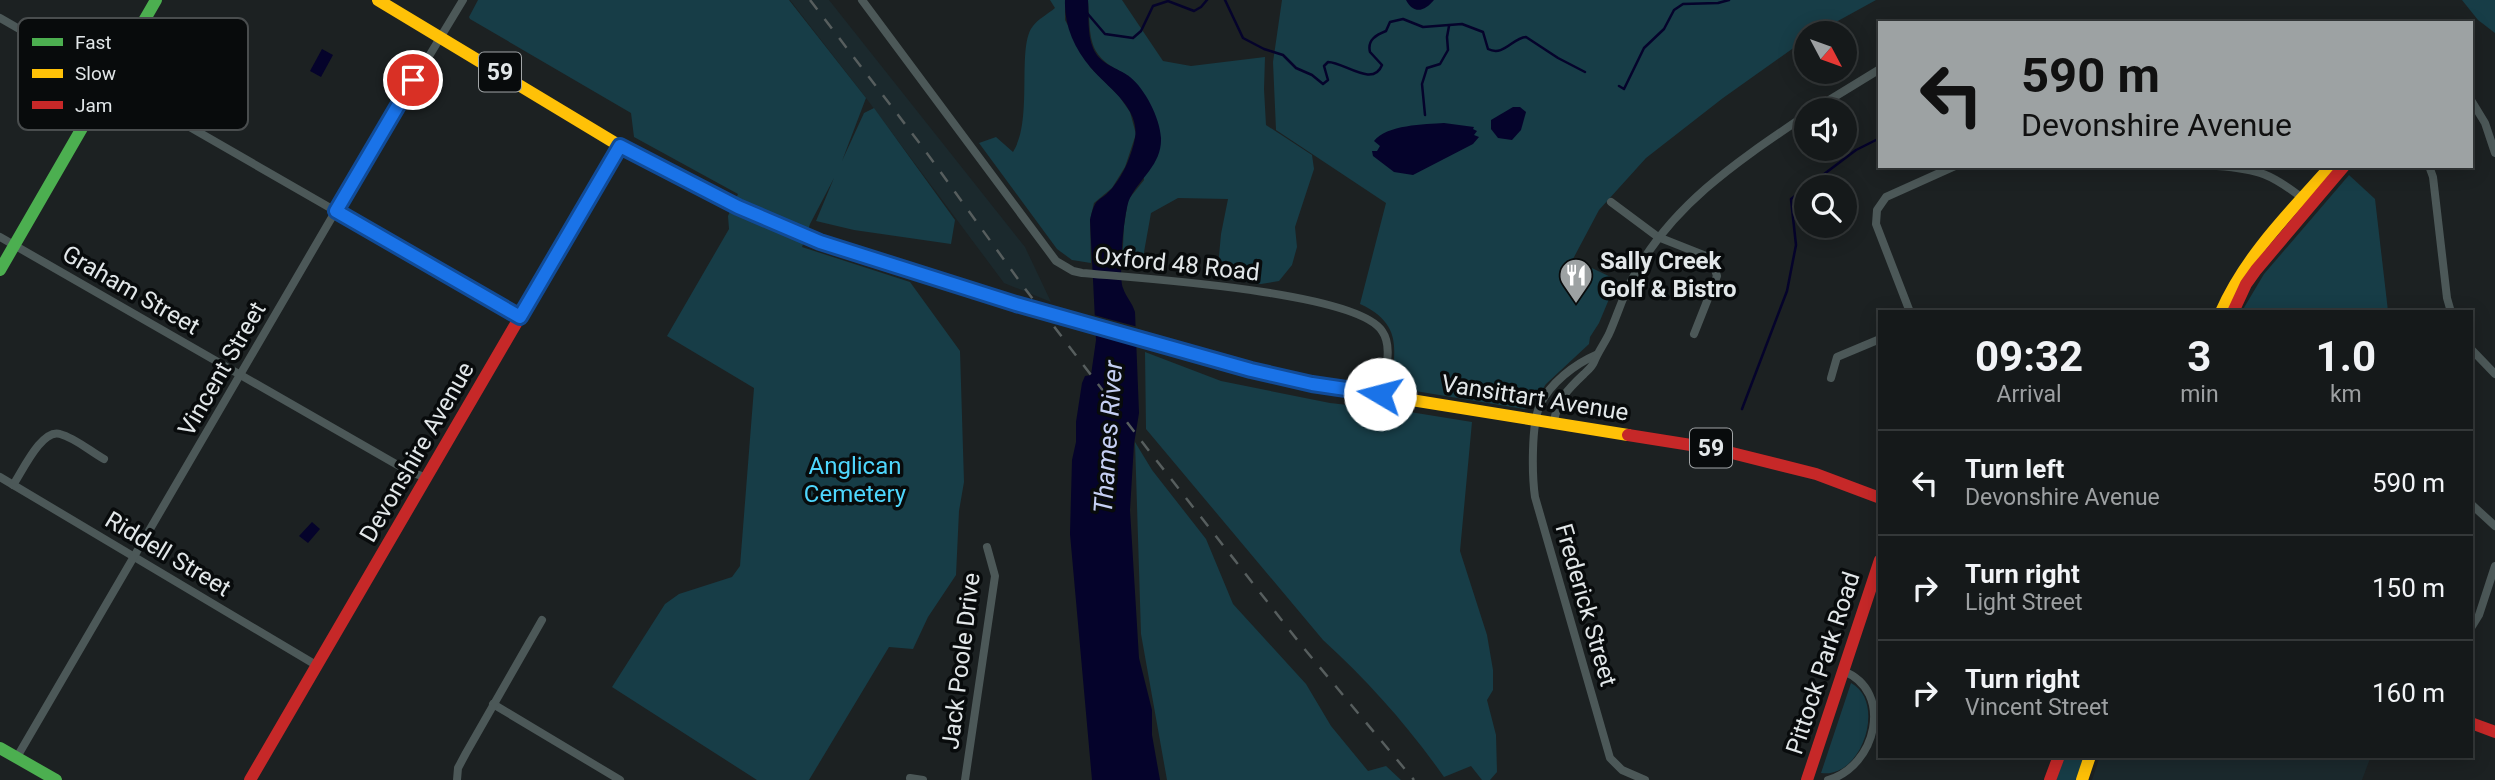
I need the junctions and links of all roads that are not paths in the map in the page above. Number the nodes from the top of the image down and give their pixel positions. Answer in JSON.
{"nodes":[{"id":1,"x":156,"y":0,"type":"edge"},
{"id":2,"x":378,"y":0,"type":"edge"},
{"id":3,"x":463,"y":0,"type":"edge"},
{"id":4,"x":862,"y":0,"type":"edge"},
{"id":5,"x":0,"y":18,"type":"edge"},
{"id":6,"x":146,"y":18,"type":"edge"},
{"id":7,"x":18,"y":28,"type":"edge"},
{"id":8,"x":440,"y":36,"type":"junction"},
{"id":9,"x":1878,"y":70,"type":"edge"},
{"id":10,"x":1833,"y":98,"type":"edge"},
{"id":11,"x":2473,"y":103,"type":"edge"},
{"id":12,"x":1794,"y":123,"type":"edge"},
{"id":13,"x":81,"y":130,"type":"edge"},
{"id":14,"x":196,"y":130,"type":"edge"},
{"id":15,"x":620,"y":146,"type":"junction"},
{"id":16,"x":2495,"y":153,"type":"edge"},
{"id":17,"x":1951,"y":168,"type":"edge"},
{"id":18,"x":2235,"y":168,"type":"edge"},
{"id":19,"x":2330,"y":168,"type":"edge"},
{"id":20,"x":2342,"y":168,"type":"edge"},
{"id":21,"x":2430,"y":168,"type":"edge"},
{"id":22,"x":1611,"y":202,"type":"dead end"},
{"id":23,"x":2307,"y":202,"type":"junction"},
{"id":24,"x":336,"y":211,"type":"junction"},
{"id":25,"x":0,"y":237,"type":"edge"},
{"id":26,"x":1658,"y":237,"type":"junction"},
{"id":27,"x":14,"y":246,"type":"junction"},
{"id":28,"x":0,"y":270,"type":"edge"},
{"id":29,"x":1909,"y":310,"type":"edge"},
{"id":30,"x":2222,"y":310,"type":"edge"},
{"id":31,"x":2234,"y":310,"type":"edge"},
{"id":32,"x":2450,"y":310,"type":"edge"},
{"id":33,"x":520,"y":317,"type":"junction"},
{"id":34,"x":1694,"y":334,"type":"dead end"},
{"id":35,"x":1878,"y":340,"type":"edge"},
{"id":36,"x":2473,"y":351,"type":"edge"},
{"id":37,"x":1596,"y":355,"type":"junction"},
{"id":38,"x":2495,"y":374,"type":"edge"},
{"id":39,"x":241,"y":376,"type":"junction"},
{"id":40,"x":1831,"y":378,"type":"dead end"},
{"id":41,"x":1380,"y":394,"type":"junction"},
{"id":42,"x":1537,"y":419,"type":"junction"},
{"id":43,"x":1554,"y":422,"type":"junction"},
{"id":44,"x":104,"y":459,"type":"dead end"},
{"id":45,"x":0,"y":477,"type":"edge"},
{"id":46,"x":427,"y":478,"type":"junction"},
{"id":47,"x":13,"y":485,"type":"junction"},
{"id":48,"x":1878,"y":497,"type":"edge"},
{"id":49,"x":2473,"y":506,"type":"edge"},
{"id":50,"x":2495,"y":526,"type":"edge"},
{"id":51,"x":987,"y":547,"type":"dead end"},
{"id":52,"x":135,"y":557,"type":"junction"},
{"id":53,"x":1878,"y":566,"type":"edge"},
{"id":54,"x":2495,"y":566,"type":"edge"},
{"id":55,"x":542,"y":620,"type":"dead end"},
{"id":56,"x":2473,"y":625,"type":"edge"},
{"id":57,"x":316,"y":664,"type":"junction"},
{"id":58,"x":1843,"y":671,"type":"junction"},
{"id":59,"x":493,"y":704,"type":"junction"},
{"id":60,"x":2473,"y":724,"type":"edge"},
{"id":61,"x":2495,"y":732,"type":"edge"},
{"id":62,"x":0,"y":748,"type":"edge"},
{"id":63,"x":17,"y":758,"type":"junction"},
{"id":64,"x":2058,"y":758,"type":"edge"},
{"id":65,"x":2089,"y":758,"type":"edge"},
{"id":66,"x":910,"y":778,"type":"dead end"},
{"id":67,"x":1810,"y":779,"type":"edge"},
{"id":68,"x":56,"y":780,"type":"edge"},
{"id":69,"x":250,"y":780,"type":"edge"},
{"id":70,"x":457,"y":780,"type":"edge"},
{"id":71,"x":620,"y":780,"type":"edge"},
{"id":72,"x":923,"y":780,"type":"edge"},
{"id":73,"x":965,"y":780,"type":"edge"},
{"id":74,"x":1645,"y":780,"type":"edge"},
{"id":75,"x":1828,"y":780,"type":"edge"},
{"id":76,"x":2050,"y":780,"type":"edge"},
{"id":77,"x":2082,"y":780,"type":"edge"}],
"edges":[{"from":1,"to":6,"type":"main road"},
{"from":2,"to":8,"type":"main road","name":"Vansittart Avenue","number":"59"},
{"from":3,"to":8,"type":"street","name":"Vincent Street"},
{"from":4,"to":41,"type":"street","name":"Oxford 48 Road"},
{"from":5,"to":7,"type":"street"},
{"from":8,"to":15,"type":"main road","name":"Vansittart Avenue","number":"59"},
{"from":8,"to":24,"type":"street","name":"Vincent Street"},
{"from":9,"to":10,"type":"street"},
{"from":11,"to":16,"type":"street"},
{"from":12,"to":26,"type":"street"},
{"from":13,"to":27,"type":"main road"},
{"from":14,"to":24,"type":"street"},
{"from":15,"to":33,"type":"main road","name":"Devonshire Avenue"},
{"from":15,"to":41,"type":"main road","name":"Vansittart Avenue","number":"59","bridge":true},
{"from":17,"to":29,"type":"street"},
{"from":18,"to":23,"type":"street"},
{"from":19,"to":23,"type":"main road"},
{"from":20,"to":23,"type":"main road"},
{"from":21,"to":32,"type":"street"},
{"from":22,"to":26,"type":"street"},
{"from":23,"to":30,"type":"main road"},
{"from":23,"to":31,"type":"main road"},
{"from":24,"to":33,"type":"street"},
{"from":24,"to":39,"type":"street","name":"Vincent Street"},
{"from":25,"to":27,"type":"street","name":"Graham Street"},
{"from":26,"to":34,"type":"street"},
{"from":26,"to":37,"type":"street"},
{"from":27,"to":28,"type":"main road"},
{"from":27,"to":39,"type":"street","name":"Graham Street"},
{"from":33,"to":46,"type":"main road","name":"Devonshire Avenue"},
{"from":35,"to":40,"type":"street"},
{"from":36,"to":38,"type":"street"},
{"from":37,"to":42,"type":"street","name":"Frederick Street"},
{"from":37,"to":43,"type":"street"},
{"from":39,"to":46,"type":"street","name":"Graham Street"},
{"from":39,"to":52,"type":"street","name":"Vincent Street"},
{"from":41,"to":42,"type":"main road","name":"Vansittart Avenue","number":"59"},
{"from":42,"to":43,"type":"main road","name":"Vansittart Avenue","number":"59"},
{"from":42,"to":74,"type":"street","name":"Frederick Street"},
{"from":43,"to":48,"type":"main road","name":"Vansittart Avenue","number":"59"},
{"from":44,"to":47,"type":"street"},
{"from":45,"to":47,"type":"street","name":"Riddell Street"},
{"from":46,"to":57,"type":"main road","name":"Devonshire Avenue"},
{"from":47,"to":52,"type":"street","name":"Riddell Street"},
{"from":49,"to":50,"type":"street"},
{"from":51,"to":73,"type":"street","name":"Jack Poole Drive"},
{"from":52,"to":57,"type":"street","name":"Riddell Street"},
{"from":52,"to":63,"type":"street","name":"Vincent Street"},
{"from":53,"to":58,"type":"main road","name":"Pittock Park Road"},
{"from":54,"to":56,"type":"street"},
{"from":55,"to":59,"type":"street"},
{"from":57,"to":69,"type":"main road","name":"Devonshire Avenue"},
{"from":58,"to":67,"type":"main road","name":"Pittock Park Road"},
{"from":58,"to":75,"type":"street"},
{"from":59,"to":70,"type":"street"},
{"from":59,"to":71,"type":"street"},
{"from":60,"to":61,"type":"main road"},
{"from":62,"to":63,"type":"main road"},
{"from":63,"to":68,"type":"main road"},
{"from":64,"to":76,"type":"main road"},
{"from":65,"to":77,"type":"main road"},
{"from":66,"to":72,"type":"street"}]}
